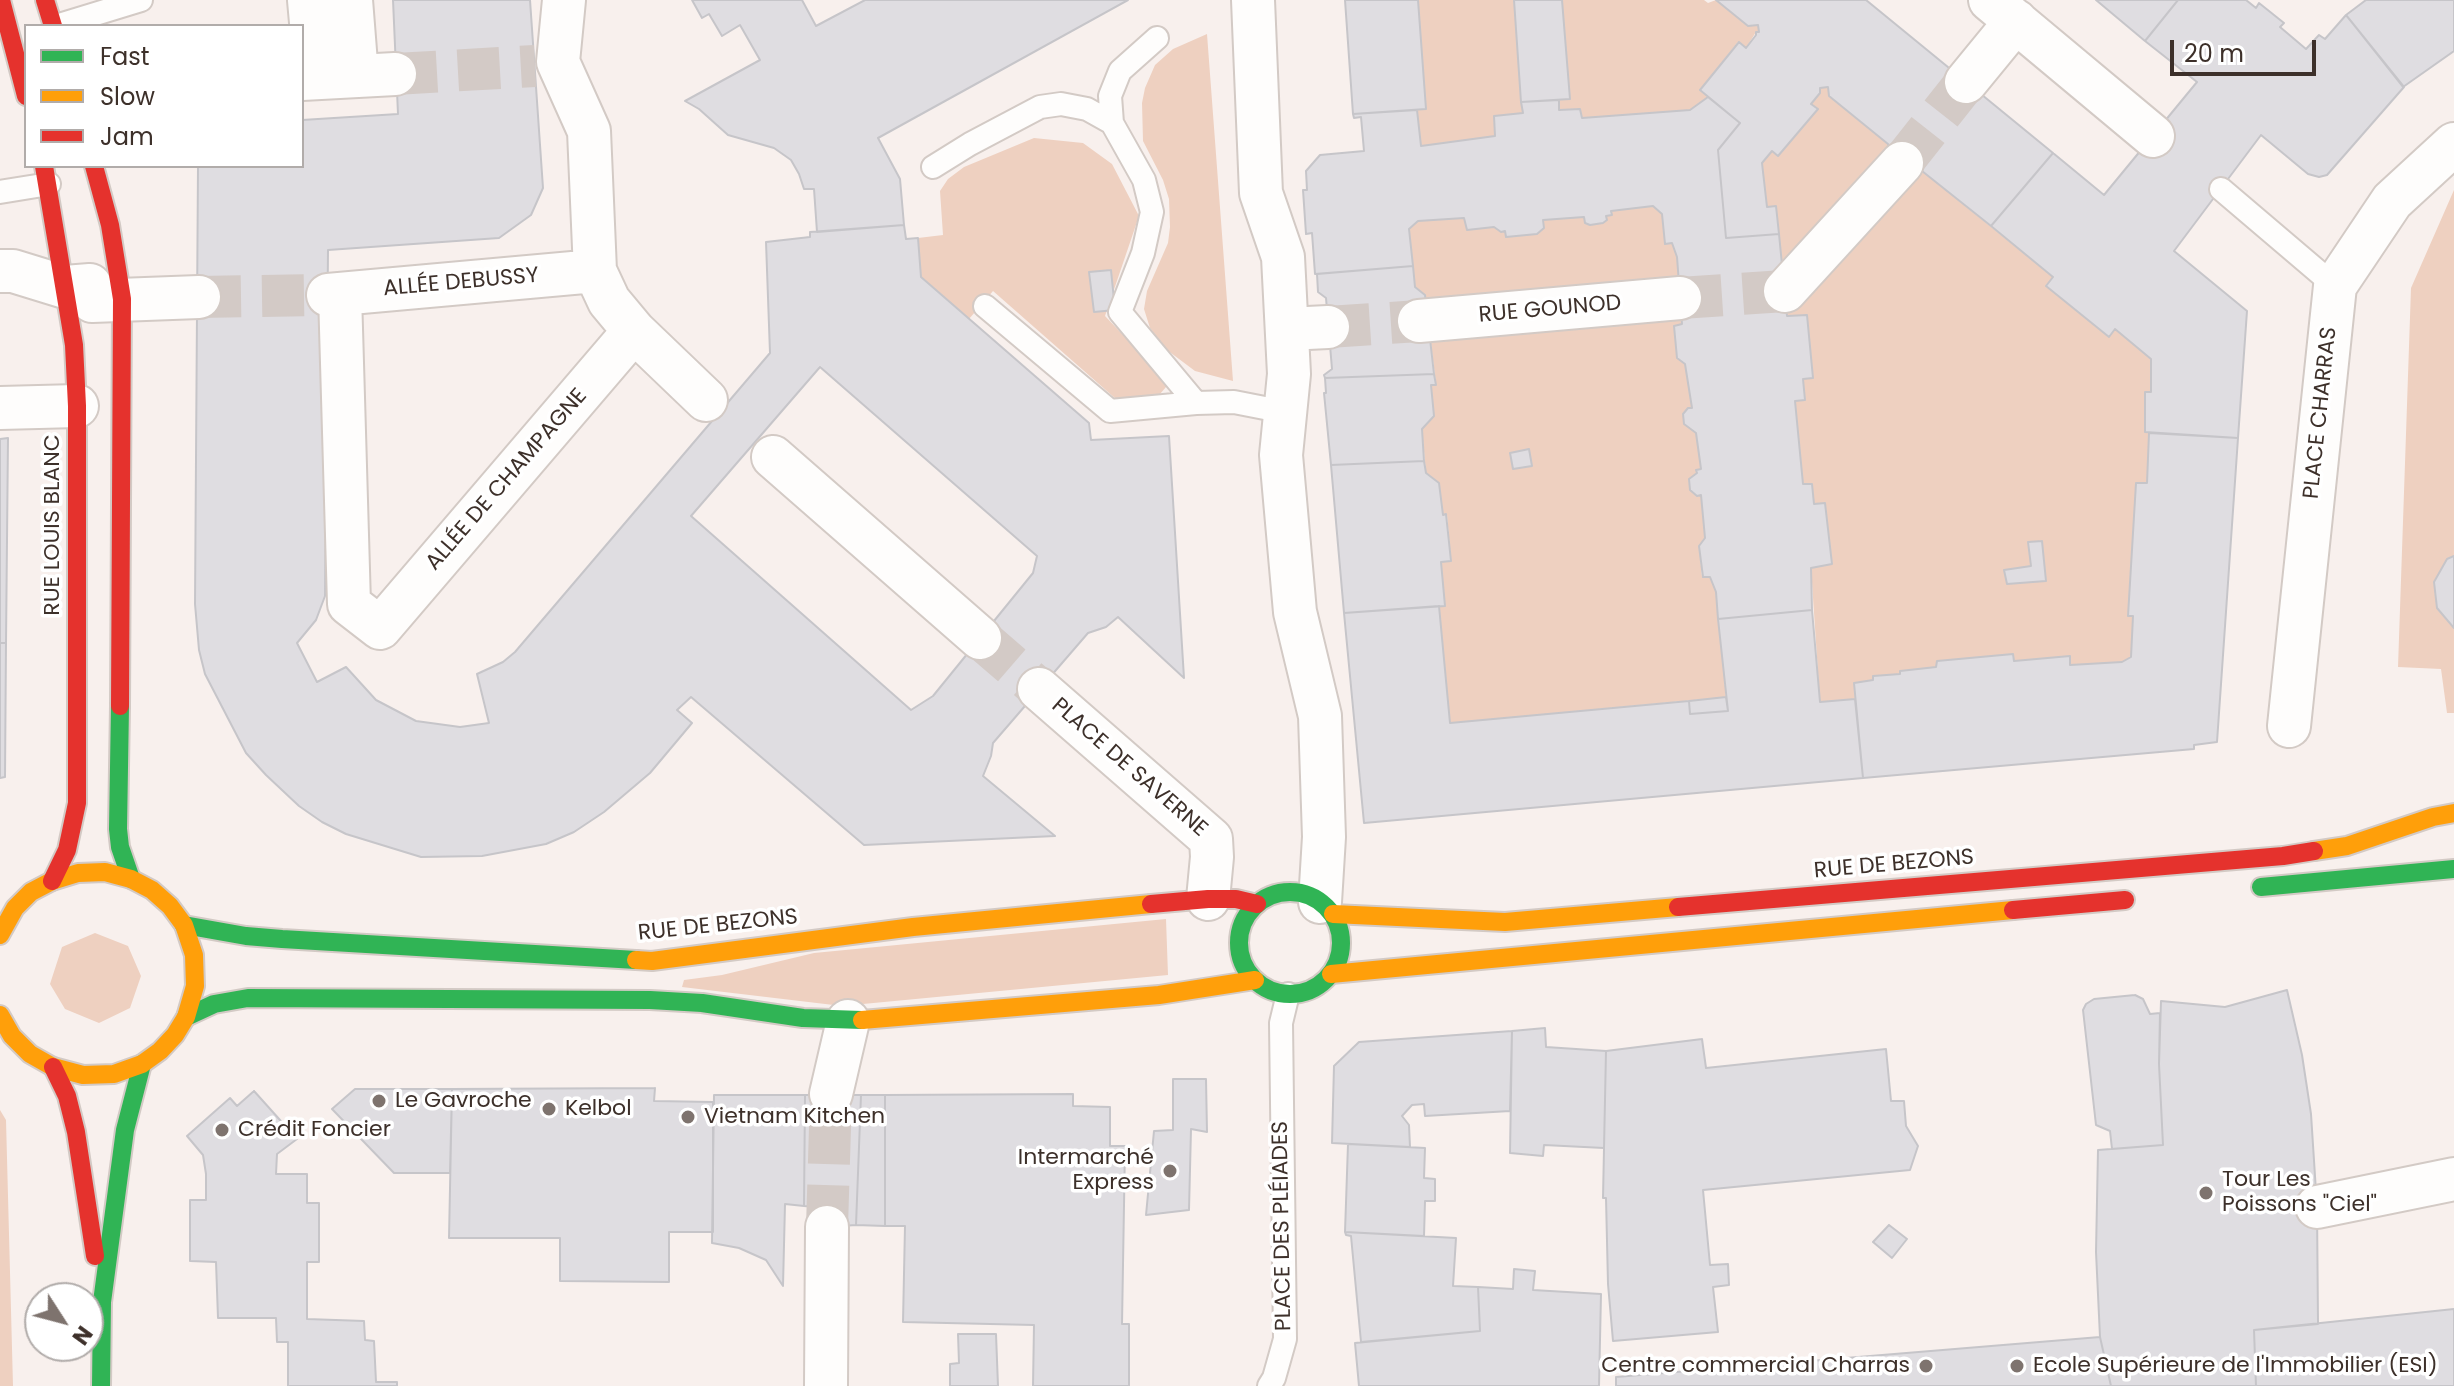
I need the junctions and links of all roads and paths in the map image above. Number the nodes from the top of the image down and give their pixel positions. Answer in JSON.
{"nodes":[{"id":1,"x":1,"y":0,"type":"edge"},
{"id":2,"x":45,"y":0,"type":"edge"},
{"id":3,"x":141,"y":0,"type":"edge"},
{"id":4,"x":309,"y":0,"type":"edge"},
{"id":5,"x":351,"y":0,"type":"edge"},
{"id":6,"x":564,"y":0,"type":"edge"},
{"id":7,"x":1253,"y":0,"type":"edge"},
{"id":8,"x":2003,"y":11,"type":"edge"},
{"id":9,"x":54,"y":24,"type":"edge"},
{"id":10,"x":62,"y":24,"type":"edge"},
{"id":11,"x":1157,"y":38,"type":"dead end"},
{"id":12,"x":309,"y":79,"type":"edge"},
{"id":13,"x":1966,"y":82,"type":"tunnel mouth"},
{"id":14,"x":24,"y":88,"type":"edge"},
{"id":15,"x":1112,"y":123,"type":"junction"},
{"id":16,"x":2153,"y":136,"type":"dead end"},
{"id":17,"x":2454,"y":144,"type":"edge"},
{"id":18,"x":1902,"y":163,"type":"tunnel mouth"},
{"id":19,"x":933,"y":167,"type":"dead end"},
{"id":20,"x":95,"y":168,"type":"edge"},
{"id":21,"x":46,"y":175,"type":"edge"},
{"id":22,"x":2221,"y":189,"type":"dead end"},
{"id":23,"x":0,"y":192,"type":"edge"},
{"id":24,"x":0,"y":271,"type":"edge"},
{"id":25,"x":595,"y":271,"type":"junction"},
{"id":26,"x":2335,"y":286,"type":"junction"},
{"id":27,"x":65,"y":287,"type":"junction"},
{"id":28,"x":1785,"y":291,"type":"tunnel mouth"},
{"id":29,"x":199,"y":297,"type":"tunnel mouth"},
{"id":30,"x":1680,"y":298,"type":"tunnel mouth"},
{"id":31,"x":122,"y":299,"type":"junction"},
{"id":32,"x":985,"y":306,"type":"dead end"},
{"id":33,"x":1419,"y":321,"type":"tunnel mouth"},
{"id":34,"x":1328,"y":327,"type":"tunnel mouth"},
{"id":35,"x":1287,"y":329,"type":"junction"},
{"id":36,"x":634,"y":331,"type":"junction"},
{"id":37,"x":706,"y":400,"type":"dead end"},
{"id":38,"x":1196,"y":403,"type":"junction"},
{"id":39,"x":77,"y":406,"type":"junction"},
{"id":40,"x":0,"y":408,"type":"edge"},
{"id":41,"x":1285,"y":412,"type":"junction"},
{"id":42,"x":773,"y":457,"type":"dead end"},
{"id":43,"x":380,"y":628,"type":"joint"},
{"id":44,"x":980,"y":638,"type":"tunnel mouth"},
{"id":45,"x":1039,"y":689,"type":"tunnel mouth"},
{"id":46,"x":2289,"y":726,"type":"dead end"},
{"id":47,"x":2454,"y":813,"type":"edge"},
{"id":48,"x":2454,"y":869,"type":"edge"},
{"id":49,"x":131,"y":879,"type":"junction"},
{"id":50,"x":52,"y":881,"type":"junction"},
{"id":51,"x":2236,"y":889,"type":"dead end"},
{"id":52,"x":2142,"y":898,"type":"dead end"},
{"id":53,"x":1208,"y":899,"type":"junction"},
{"id":54,"x":1257,"y":904,"type":"junction"},
{"id":55,"x":1326,"y":908,"type":"junction"},
{"id":56,"x":184,"y":925,"type":"junction"},
{"id":57,"x":1,"y":931,"type":"edge"},
{"id":58,"x":1331,"y":974,"type":"junction"},
{"id":59,"x":1255,"y":980,"type":"junction"},
{"id":60,"x":1288,"y":994,"type":"junction"},
{"id":61,"x":0,"y":1015,"type":"edge"},
{"id":62,"x":186,"y":1017,"type":"junction"},
{"id":63,"x":848,"y":1021,"type":"junction"},
{"id":64,"x":142,"y":1064,"type":"junction"},
{"id":65,"x":53,"y":1067,"type":"junction"},
{"id":66,"x":831,"y":1094,"type":"tunnel mouth"},
{"id":67,"x":2454,"y":1179,"type":"edge"},
{"id":68,"x":2317,"y":1207,"type":"dead end"},
{"id":69,"x":827,"y":1227,"type":"tunnel mouth"},
{"id":70,"x":99,"y":1282,"type":"edge"},
{"id":71,"x":104,"y":1287,"type":"edge"},
{"id":72,"x":101,"y":1362,"type":"edge"},
{"id":73,"x":1275,"y":1383,"type":"edge"},
{"id":74,"x":101,"y":1386,"type":"edge"},
{"id":75,"x":826,"y":1386,"type":"edge"}],
"edges":[{"from":1,"to":14,"type":"main road"},
{"from":2,"to":9,"type":"main road"},
{"from":3,"to":10,"type":"lane"},
{"from":4,"to":12,"type":"street"},
{"from":5,"to":12,"type":"street"},
{"from":6,"to":25,"type":"street"},
{"from":7,"to":35,"type":"street"},
{"from":8,"to":13,"type":"street"},
{"from":8,"to":16,"type":"street"},
{"from":11,"to":15,"type":"lane"},
{"from":15,"to":19,"type":"lane"},
{"from":15,"to":38,"type":"lane"},
{"from":17,"to":26,"type":"street","name":"PLACE CHARRAS"},
{"from":18,"to":28,"type":"street"},
{"from":20,"to":31,"type":"main road"},
{"from":21,"to":23,"type":"lane"},
{"from":21,"to":27,"type":"main road","name":"RUE LOUIS BLANC"},
{"from":22,"to":26,"type":"lane"},
{"from":24,"to":27,"type":"street"},
{"from":25,"to":36,"type":"street"},
{"from":25,"to":43,"type":"street","name":"ALLÉE DEBUSSY"},
{"from":26,"to":46,"type":"street","name":"PLACE CHARRAS"},
{"from":27,"to":31,"type":"street"},
{"from":27,"to":39,"type":"main road","name":"RUE LOUIS BLANC"},
{"from":29,"to":31,"type":"street"},
{"from":30,"to":33,"type":"street","name":"RUE GOUNOD"},
{"from":31,"to":49,"type":"main road"},
{"from":32,"to":38,"type":"lane"},
{"from":34,"to":35,"type":"street"},
{"from":35,"to":41,"type":"street"},
{"from":36,"to":37,"type":"street"},
{"from":36,"to":43,"type":"street","name":"ALLÉE DE CHAMPAGNE"},
{"from":38,"to":41,"type":"lane"},
{"from":39,"to":40,"type":"street"},
{"from":39,"to":50,"type":"main road","name":"RUE LOUIS BLANC"},
{"from":41,"to":55,"type":"street"},
{"from":42,"to":44,"type":"street"},
{"from":45,"to":53,"type":"street","name":"PLACE DE SAVERNE"},
{"from":47,"to":55,"type":"main road","name":"RUE DE BEZONS"},
{"from":48,"to":51,"type":"main road"},
{"from":49,"to":50,"type":"main road"},
{"from":49,"to":56,"type":"main road"},
{"from":50,"to":57,"type":"main road"},
{"from":52,"to":58,"type":"main road"},
{"from":53,"to":54,"type":"main road","name":"RUE DE BEZONS"},
{"from":53,"to":56,"type":"main road","name":"RUE DE BEZONS"},
{"from":54,"to":55,"type":"main road"},
{"from":54,"to":59,"type":"main road"},
{"from":55,"to":58,"type":"main road"},
{"from":56,"to":62,"type":"main road"},
{"from":58,"to":60,"type":"main road"},
{"from":59,"to":60,"type":"main road"},
{"from":59,"to":63,"type":"main road"},
{"from":60,"to":73,"type":"lane","name":"PLACE DES PLÉIADES"},
{"from":61,"to":65,"type":"main road"},
{"from":62,"to":63,"type":"main road"},
{"from":62,"to":64,"type":"main road"},
{"from":63,"to":66,"type":"street"},
{"from":64,"to":65,"type":"main road"},
{"from":64,"to":71,"type":"main road"},
{"from":65,"to":70,"type":"main road"},
{"from":67,"to":68,"type":"street"},
{"from":69,"to":75,"type":"street"},
{"from":72,"to":74,"type":"main road"}]}
